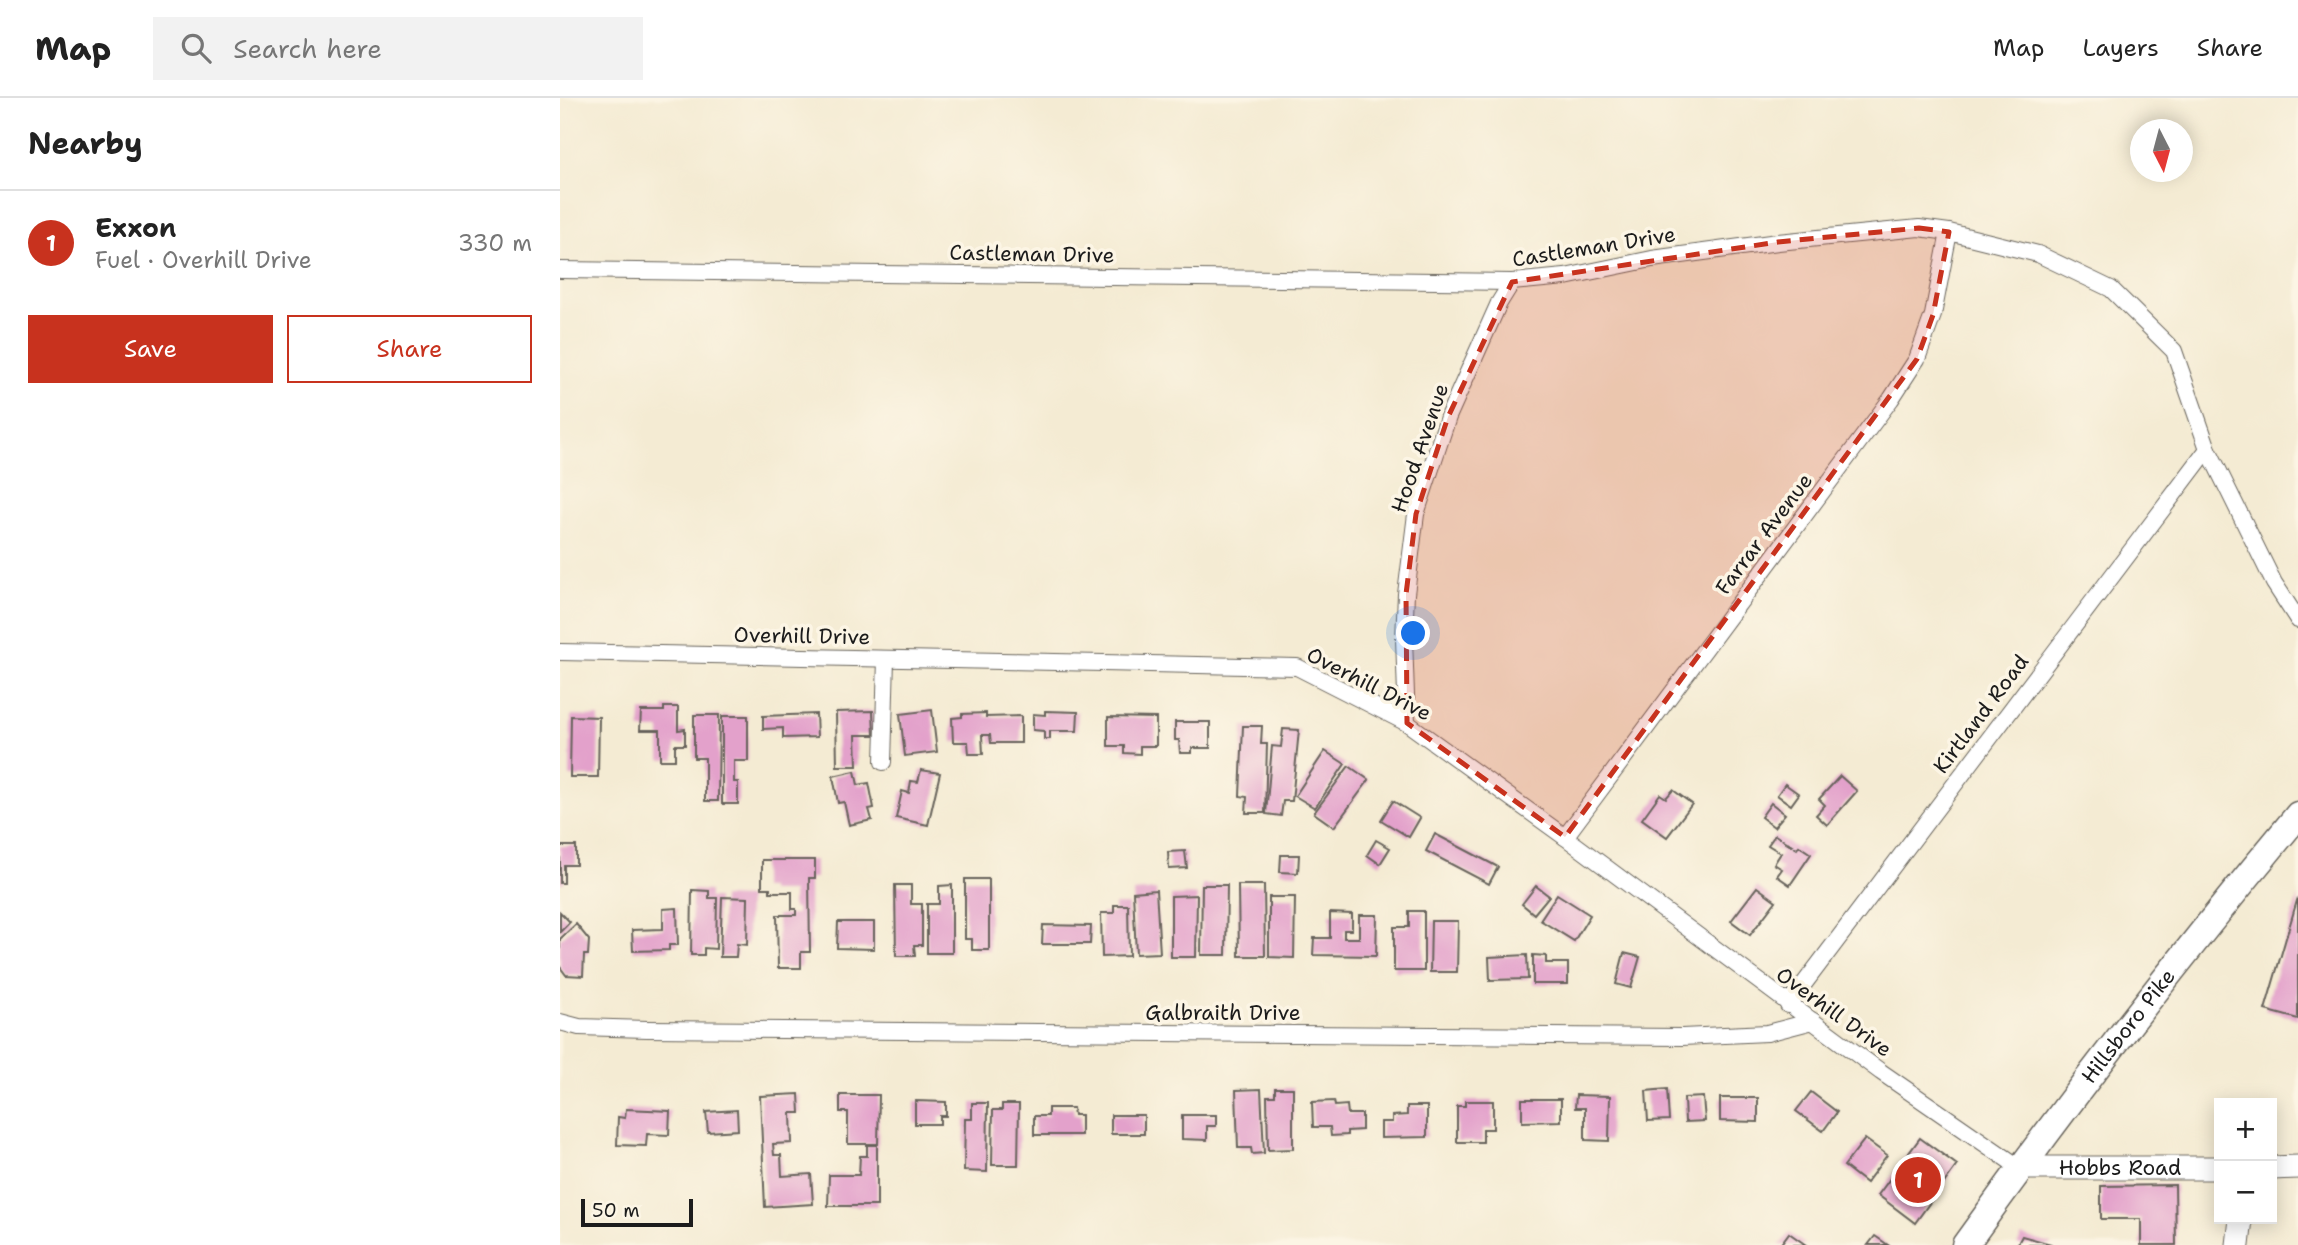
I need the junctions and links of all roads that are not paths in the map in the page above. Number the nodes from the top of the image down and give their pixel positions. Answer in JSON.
{"nodes":[{"id":1,"x":1949,"y":232,"type":"junction"},
{"id":2,"x":560,"y":270,"type":"edge"},
{"id":3,"x":1512,"y":282,"type":"junction"},
{"id":4,"x":2208,"y":449,"type":"junction"},
{"id":5,"x":2298,"y":620,"type":"edge"},
{"id":6,"x":560,"y":652,"type":"edge"},
{"id":7,"x":886,"y":659,"type":"junction"},
{"id":8,"x":1407,"y":723,"type":"junction"},
{"id":9,"x":883,"y":762,"type":"dead end"},
{"id":10,"x":2298,"y":815,"type":"edge"},
{"id":11,"x":1565,"y":837,"type":"junction"},
{"id":12,"x":1788,"y":1005,"type":"junction"},
{"id":13,"x":1813,"y":1021,"type":"junction"},
{"id":14,"x":560,"y":1022,"type":"edge"},
{"id":15,"x":2298,"y":1167,"type":"edge"},
{"id":16,"x":2020,"y":1168,"type":"junction"},
{"id":17,"x":2214,"y":1168,"type":"edge"},
{"id":18,"x":2277,"y":1168,"type":"edge"},
{"id":19,"x":2240,"y":1224,"type":"edge"},
{"id":20,"x":1965,"y":1245,"type":"edge"},
{"id":21,"x":2238,"y":1245,"type":"edge"}],
"edges":[{"from":1,"to":3,"type":"street","name":"Castleman Drive"},
{"from":1,"to":4,"type":"street","name":"Castleman Drive"},
{"from":1,"to":11,"type":"street","name":"Farrar Avenue"},
{"from":2,"to":3,"type":"street","name":"Castleman Drive"},
{"from":3,"to":8,"type":"street","name":"Hood Avenue"},
{"from":4,"to":5,"type":"street","name":"Castleman Drive"},
{"from":4,"to":12,"type":"street","name":"Kirtland Road"},
{"from":6,"to":7,"type":"street","name":"Overhill Drive"},
{"from":7,"to":8,"type":"street","name":"Overhill Drive"},
{"from":7,"to":9,"type":"street"},
{"from":8,"to":11,"type":"street","name":"Overhill Drive"},
{"from":10,"to":16,"type":"main road","name":"Hillsboro Pike"},
{"from":11,"to":12,"type":"street","name":"Overhill Drive"},
{"from":12,"to":13,"type":"street","name":"Overhill Drive"},
{"from":13,"to":14,"type":"street","name":"Galbraith Drive"},
{"from":13,"to":16,"type":"street","name":"Overhill Drive"},
{"from":15,"to":18,"type":"street"},
{"from":16,"to":17,"type":"street","name":"Hobbs Road"},
{"from":16,"to":20,"type":"main road","name":"Hillsboro Pike"},
{"from":19,"to":21,"type":"street"}]}
